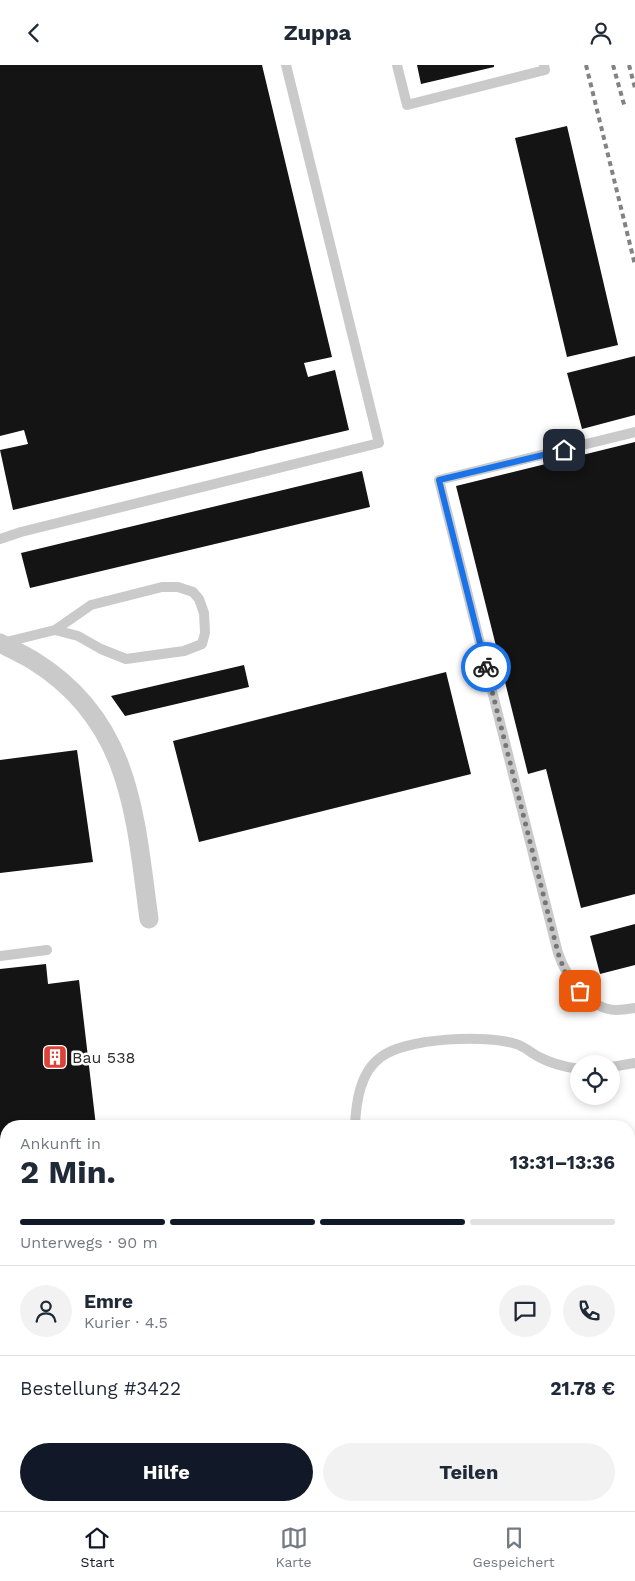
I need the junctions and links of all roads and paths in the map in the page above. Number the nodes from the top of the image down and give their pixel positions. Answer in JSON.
{"nodes":[{"id":1,"x":286,"y":65,"type":"edge"},
{"id":2,"x":397,"y":65,"type":"edge"},
{"id":3,"x":544,"y":65,"type":"edge"},
{"id":4,"x":635,"y":432,"type":"edge"},
{"id":5,"x":0,"y":539,"type":"edge"},
{"id":6,"x":55,"y":630,"type":"junction"},
{"id":7,"x":0,"y":643,"type":"edge"},
{"id":8,"x":148,"y":919,"type":"dead end"},
{"id":9,"x":47,"y":950,"type":"dead end"},
{"id":10,"x":0,"y":956,"type":"edge"},
{"id":11,"x":635,"y":1008,"type":"edge"},
{"id":12,"x":635,"y":1063,"type":"edge"},
{"id":13,"x":620,"y":1066,"type":"edge"},
{"id":14,"x":570,"y":1068,"type":"edge"},
{"id":15,"x":355,"y":1120,"type":"edge"}],
"edges":[{"from":1,"to":5,"type":"lane"},
{"from":2,"to":3,"type":"lane"},
{"from":4,"to":11,"type":"lane"},
{"from":6,"to":6,"type":"lane"},
{"from":6,"to":7,"type":"lane"},
{"from":7,"to":8,"type":"street"},
{"from":9,"to":10,"type":"lane"},
{"from":12,"to":13,"type":"lane"},
{"from":14,"to":15,"type":"lane"}]}
